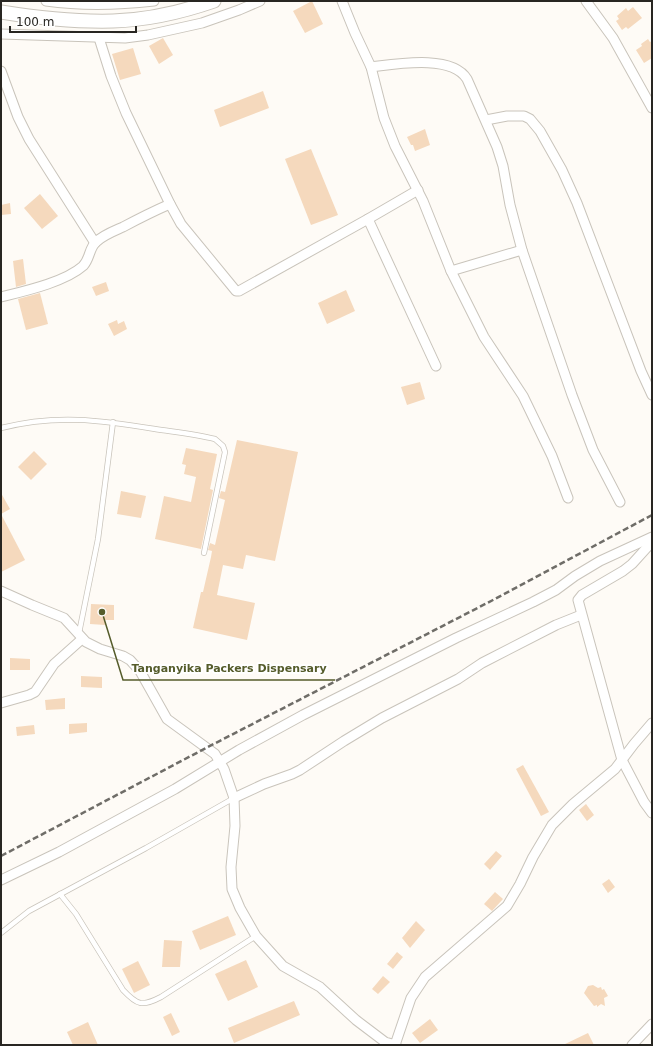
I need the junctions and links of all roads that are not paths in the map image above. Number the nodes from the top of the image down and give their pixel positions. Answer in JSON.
{"nodes":[{"id":1,"x":46,"y":1,"type":"edge"},
{"id":2,"x":154,"y":1,"type":"edge"},
{"id":3,"x":214,"y":1,"type":"edge"},
{"id":4,"x":260,"y":1,"type":"edge"},
{"id":5,"x":342,"y":1,"type":"edge"},
{"id":6,"x":586,"y":1,"type":"edge"},
{"id":7,"x":90,"y":2,"type":"edge"},
{"id":8,"x":1,"y":12,"type":"edge"},
{"id":9,"x":1,"y":34,"type":"edge"},
{"id":10,"x":99,"y":38,"type":"junction"},
{"id":11,"x":371,"y":67,"type":"junction"},
{"id":12,"x":1,"y":70,"type":"edge"},
{"id":13,"x":652,"y":108,"type":"edge"},
{"id":14,"x":486,"y":120,"type":"junction"},
{"id":15,"x":418,"y":190,"type":"junction"},
{"id":16,"x":170,"y":204,"type":"junction"},
{"id":17,"x":368,"y":219,"type":"junction"},
{"id":18,"x":95,"y":242,"type":"junction"},
{"id":19,"x":522,"y":250,"type":"junction"},
{"id":20,"x":451,"y":271,"type":"junction"},
{"id":21,"x":1,"y":297,"type":"edge"},
{"id":22,"x":436,"y":366,"type":"dead end"},
{"id":23,"x":652,"y":394,"type":"edge"},
{"id":24,"x":113,"y":422,"type":"junction"},
{"id":25,"x":1,"y":428,"type":"edge"},
{"id":26,"x":568,"y":498,"type":"dead end"},
{"id":27,"x":620,"y":502,"type":"dead end"},
{"id":28,"x":652,"y":537,"type":"edge"},
{"id":29,"x":652,"y":542,"type":"edge"},
{"id":30,"x":204,"y":553,"type":"dead end"},
{"id":31,"x":1,"y":591,"type":"edge"},
{"id":32,"x":581,"y":615,"type":"junction"},
{"id":33,"x":80,"y":637,"type":"junction"},
{"id":34,"x":1,"y":703,"type":"edge"},
{"id":35,"x":652,"y":723,"type":"edge"},
{"id":36,"x":622,"y":760,"type":"junction"},
{"id":37,"x":220,"y":763,"type":"junction"},
{"id":38,"x":234,"y":798,"type":"junction"},
{"id":39,"x":652,"y":814,"type":"edge"},
{"id":40,"x":1,"y":880,"type":"edge"},
{"id":41,"x":60,"y":894,"type":"junction"},
{"id":42,"x":1,"y":933,"type":"edge"},
{"id":43,"x":256,"y":936,"type":"junction"},
{"id":44,"x":652,"y":1024,"type":"edge"},
{"id":45,"x":395,"y":1045,"type":"edge"},
{"id":46,"x":632,"y":1045,"type":"edge"}],
"edges":[{"from":1,"to":7,"type":"street"},
{"from":2,"to":7,"type":"street"},
{"from":3,"to":8,"type":"main road"},
{"from":4,"to":10,"type":"street"},
{"from":5,"to":11,"type":"street"},
{"from":6,"to":13,"type":"street"},
{"from":9,"to":10,"type":"street"},
{"from":10,"to":16,"type":"street"},
{"from":11,"to":14,"type":"street"},
{"from":11,"to":15,"type":"street"},
{"from":12,"to":18,"type":"street"},
{"from":14,"to":19,"type":"street"},
{"from":14,"to":23,"type":"street"},
{"from":15,"to":17,"type":"street"},
{"from":15,"to":20,"type":"street"},
{"from":16,"to":17,"type":"street"},
{"from":16,"to":18,"type":"street"},
{"from":17,"to":22,"type":"street"},
{"from":18,"to":21,"type":"street"},
{"from":19,"to":20,"type":"street"},
{"from":19,"to":27,"type":"street"},
{"from":20,"to":26,"type":"street"},
{"from":24,"to":25,"type":"lane"},
{"from":24,"to":30,"type":"lane"},
{"from":24,"to":33,"type":"lane"},
{"from":28,"to":37,"type":"street"},
{"from":29,"to":32,"type":"street"},
{"from":31,"to":33,"type":"street"},
{"from":32,"to":36,"type":"street"},
{"from":32,"to":38,"type":"street"},
{"from":33,"to":34,"type":"street"},
{"from":33,"to":37,"type":"street"},
{"from":35,"to":36,"type":"street"},
{"from":36,"to":39,"type":"street"},
{"from":36,"to":45,"type":"street"},
{"from":37,"to":38,"type":"street"},
{"from":37,"to":40,"type":"street"},
{"from":38,"to":41,"type":"lane"},
{"from":38,"to":43,"type":"street"},
{"from":41,"to":42,"type":"lane"},
{"from":41,"to":43,"type":"lane"},
{"from":43,"to":45,"type":"street"},
{"from":44,"to":46,"type":"street"}]}
